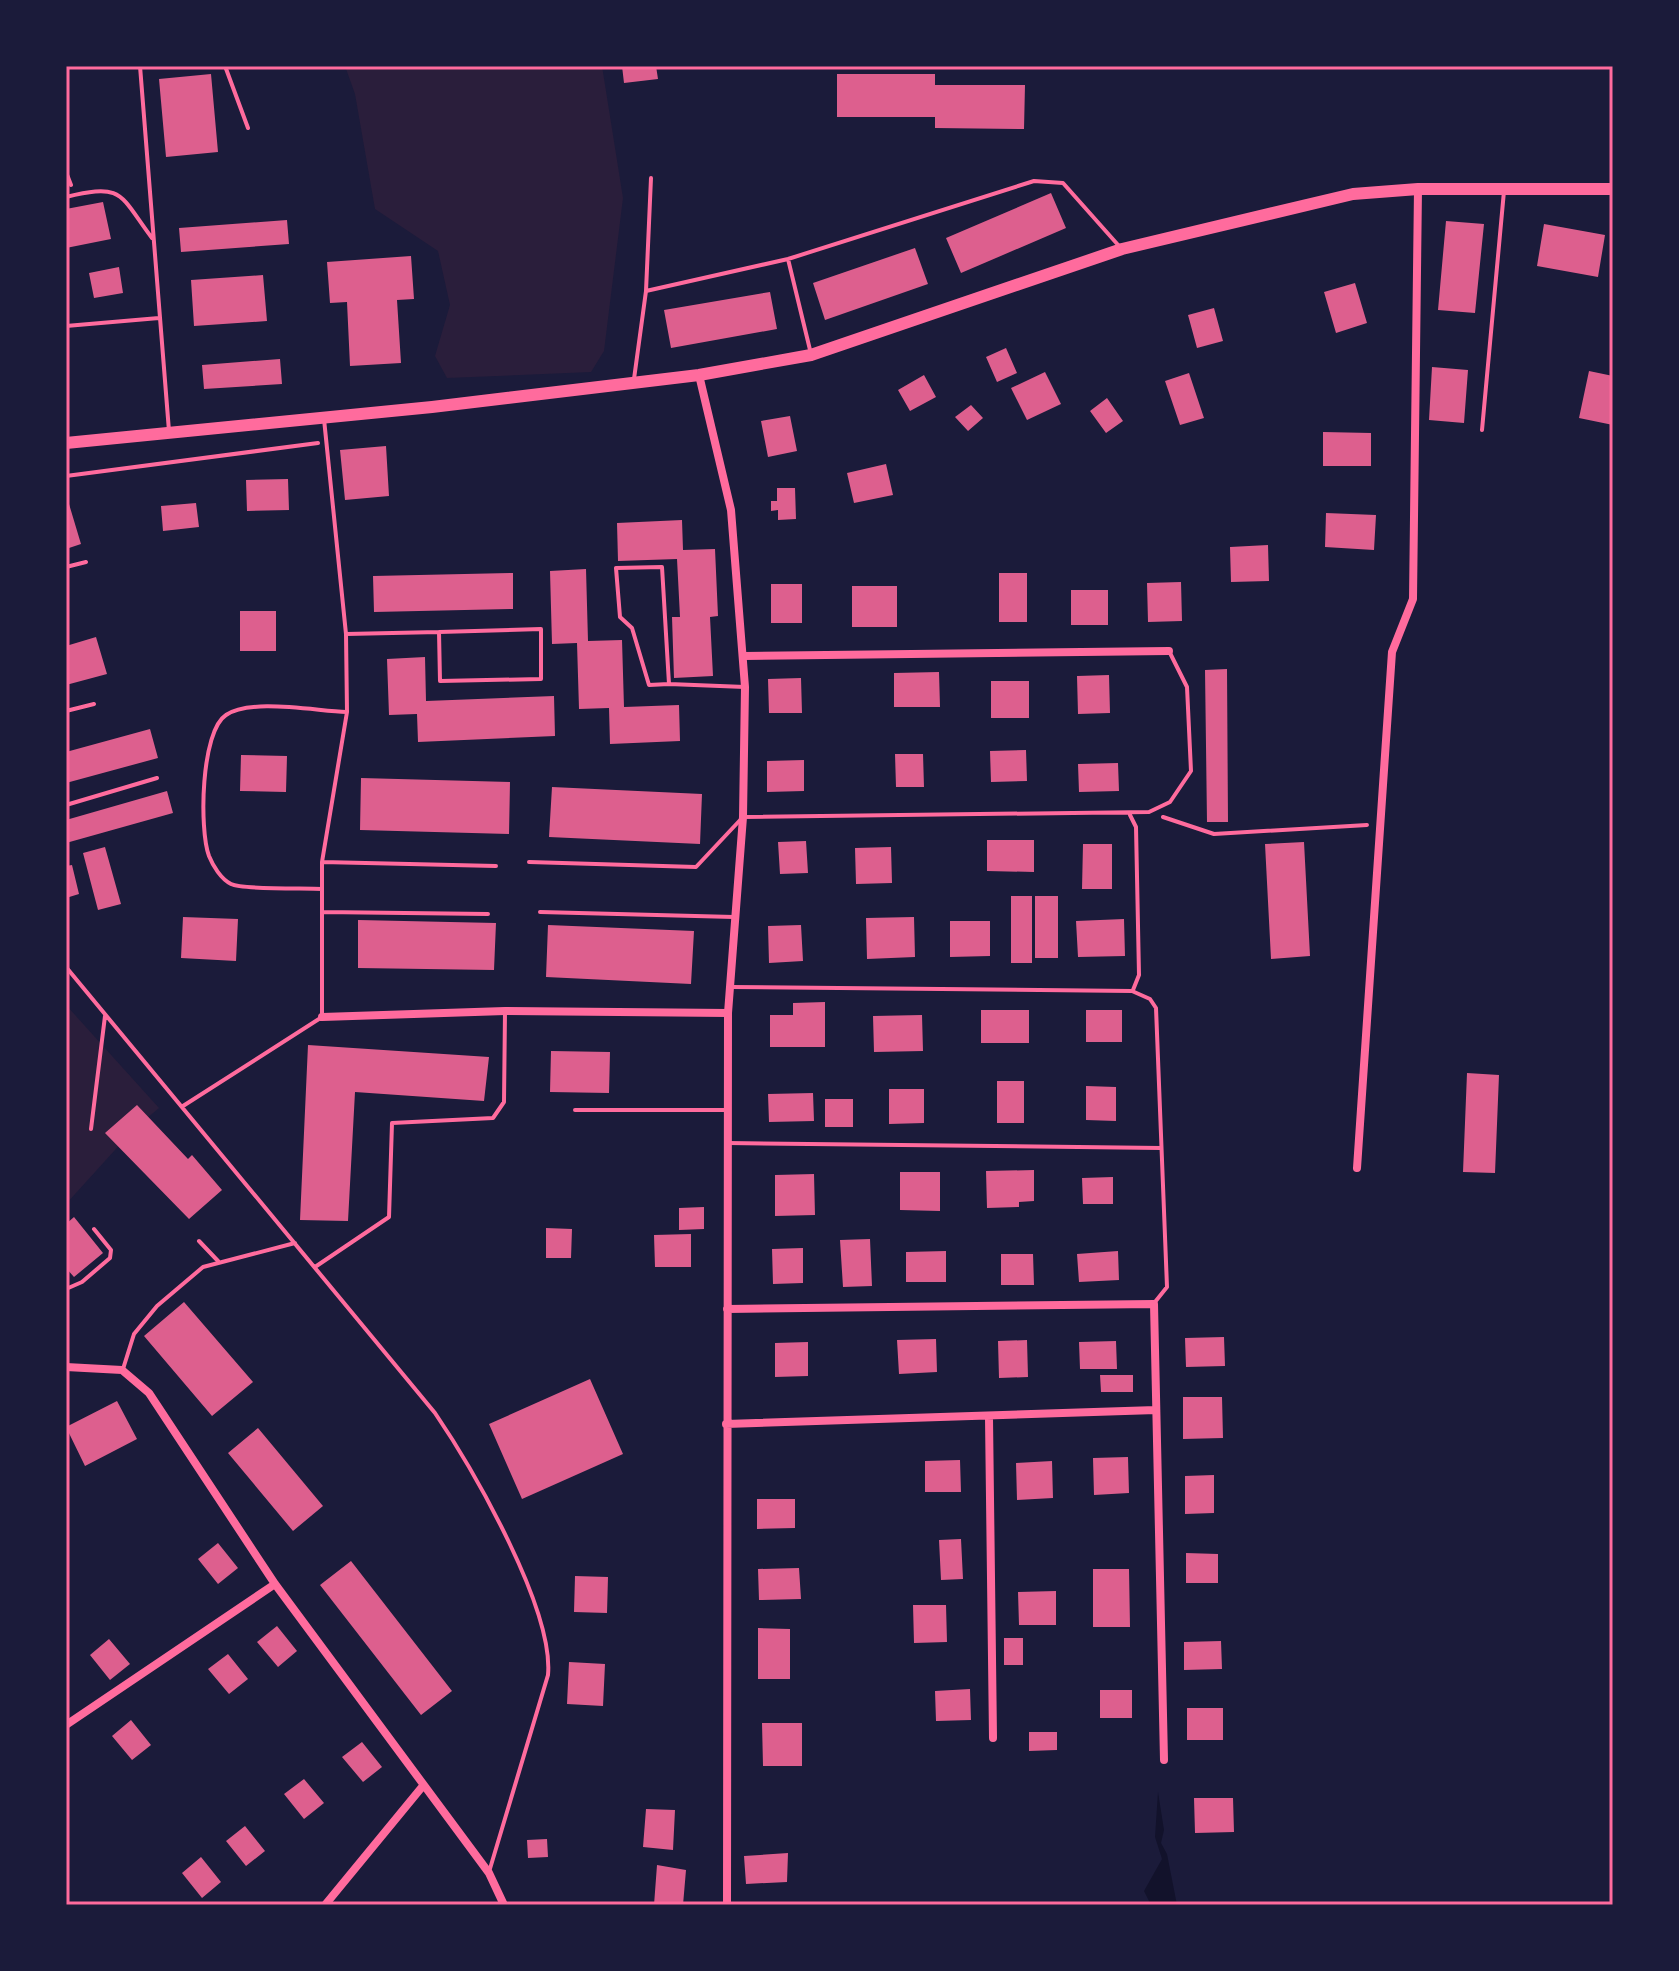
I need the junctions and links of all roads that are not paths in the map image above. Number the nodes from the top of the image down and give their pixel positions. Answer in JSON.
{"nodes":[{"id":1,"x":140,"y":66,"type":"edge"},
{"id":2,"x":225,"y":66,"type":"edge"},
{"id":3,"x":248,"y":128,"type":"dead end"},
{"id":4,"x":651,"y":178,"type":"dead end"},
{"id":5,"x":1418,"y":189,"type":"junction"},
{"id":6,"x":1504,"y":189,"type":"junction"},
{"id":7,"x":1613,"y":189,"type":"edge"},
{"id":8,"x":66,"y":197,"type":"edge"},
{"id":9,"x":153,"y":240,"type":"junction"},
{"id":10,"x":1122,"y":249,"type":"junction"},
{"id":11,"x":788,"y":259,"type":"junction"},
{"id":12,"x":646,"y":291,"type":"junction"},
{"id":13,"x":159,"y":318,"type":"junction"},
{"id":14,"x":66,"y":326,"type":"edge"},
{"id":15,"x":811,"y":355,"type":"junction"},
{"id":16,"x":699,"y":375,"type":"junction"},
{"id":17,"x":634,"y":382,"type":"junction"},
{"id":18,"x":324,"y":417,"type":"junction"},
{"id":19,"x":1482,"y":430,"type":"dead end"},
{"id":20,"x":169,"y":431,"type":"junction"},
{"id":21,"x":66,"y":443,"type":"edge"},
{"id":22,"x":86,"y":562,"type":"dead end"},
{"id":23,"x":66,"y":567,"type":"edge"},
{"id":24,"x":439,"y":632,"type":"junction"},
{"id":25,"x":346,"y":634,"type":"junction"},
{"id":26,"x":1169,"y":651,"type":"joint"},
{"id":27,"x":744,"y":656,"type":"junction"},
{"id":28,"x":669,"y":684,"type":"junction"},
{"id":29,"x":745,"y":687,"type":"junction"},
{"id":30,"x":94,"y":704,"type":"dead end"},
{"id":31,"x":66,"y":711,"type":"edge"},
{"id":32,"x":347,"y":712,"type":"junction"},
{"id":33,"x":157,"y":778,"type":"dead end"},
{"id":34,"x":66,"y":805,"type":"edge"},
{"id":35,"x":1130,"y":815,"type":"junction"},
{"id":36,"x":743,"y":817,"type":"junction"},
{"id":37,"x":322,"y":862,"type":"junction"},
{"id":38,"x":529,"y":862,"type":"dead end"},
{"id":39,"x":496,"y":866,"type":"dead end"},
{"id":40,"x":322,"y":889,"type":"junction"},
{"id":41,"x":322,"y":912,"type":"junction"},
{"id":42,"x":540,"y":912,"type":"dead end"},
{"id":43,"x":488,"y":914,"type":"dead end"},
{"id":44,"x":736,"y":917,"type":"junction"},
{"id":45,"x":66,"y":967,"type":"edge"},
{"id":46,"x":730,"y":987,"type":"junction"},
{"id":47,"x":1132,"y":991,"type":"junction"},
{"id":48,"x":505,"y":1011,"type":"junction"},
{"id":49,"x":728,"y":1013,"type":"junction"},
{"id":50,"x":105,"y":1016,"type":"junction"},
{"id":51,"x":322,"y":1017,"type":"junction"},
{"id":52,"x":183,"y":1106,"type":"junction"},
{"id":53,"x":575,"y":1110,"type":"dead end"},
{"id":54,"x":729,"y":1110,"type":"junction"},
{"id":55,"x":91,"y":1129,"type":"dead end"},
{"id":56,"x":728,"y":1143,"type":"junction"},
{"id":57,"x":1161,"y":1148,"type":"junction"},
{"id":58,"x":1357,"y":1168,"type":"dead end"},
{"id":59,"x":94,"y":1229,"type":"dead end"},
{"id":60,"x":199,"y":1241,"type":"dead end"},
{"id":61,"x":295,"y":1243,"type":"junction"},
{"id":62,"x":218,"y":1261,"type":"junction"},
{"id":63,"x":315,"y":1267,"type":"junction"},
{"id":64,"x":66,"y":1289,"type":"edge"},
{"id":65,"x":1154,"y":1304,"type":"junction"},
{"id":66,"x":727,"y":1309,"type":"junction"},
{"id":67,"x":66,"y":1367,"type":"edge"},
{"id":68,"x":122,"y":1370,"type":"junction"},
{"id":69,"x":1156,"y":1410,"type":"junction"},
{"id":70,"x":989,"y":1418,"type":"junction"},
{"id":71,"x":726,"y":1424,"type":"junction"},
{"id":72,"x":275,"y":1584,"type":"junction"},
{"id":73,"x":66,"y":1725,"type":"edge"},
{"id":74,"x":993,"y":1738,"type":"dead end"},
{"id":75,"x":1164,"y":1760,"type":"dead end"},
{"id":76,"x":422,"y":1787,"type":"junction"},
{"id":77,"x":489,"y":1873,"type":"junction"},
{"id":78,"x":325,"y":1905,"type":"edge"},
{"id":79,"x":504,"y":1905,"type":"edge"},
{"id":80,"x":727,"y":1905,"type":"edge"}],
"edges":[{"from":1,"to":9,"type":"lane"},
{"from":2,"to":3,"type":"lane"},
{"from":4,"to":12,"type":"lane"},
{"from":5,"to":6,"type":"main road"},
{"from":5,"to":10,"type":"main road"},
{"from":5,"to":58,"type":"street"},
{"from":6,"to":7,"type":"main road"},
{"from":6,"to":19,"type":"lane"},
{"from":8,"to":9,"type":"lane"},
{"from":9,"to":13,"type":"lane"},
{"from":10,"to":11,"type":"lane"},
{"from":10,"to":15,"type":"main road"},
{"from":11,"to":12,"type":"lane"},
{"from":11,"to":15,"type":"lane"},
{"from":12,"to":17,"type":"lane"},
{"from":13,"to":14,"type":"lane"},
{"from":13,"to":20,"type":"lane"},
{"from":15,"to":16,"type":"main road"},
{"from":16,"to":17,"type":"main road"},
{"from":16,"to":27,"type":"street"},
{"from":17,"to":18,"type":"main road"},
{"from":18,"to":20,"type":"main road"},
{"from":18,"to":25,"type":"lane"},
{"from":20,"to":21,"type":"main road"},
{"from":22,"to":23,"type":"lane"},
{"from":24,"to":24,"type":"lane"},
{"from":24,"to":25,"type":"lane"},
{"from":25,"to":32,"type":"lane"},
{"from":26,"to":27,"type":"street"},
{"from":26,"to":35,"type":"lane"},
{"from":27,"to":29,"type":"street"},
{"from":28,"to":28,"type":"lane"},
{"from":28,"to":29,"type":"lane"},
{"from":29,"to":36,"type":"street"},
{"from":30,"to":31,"type":"lane"},
{"from":32,"to":37,"type":"lane"},
{"from":32,"to":40,"type":"lane"},
{"from":33,"to":34,"type":"lane"},
{"from":35,"to":36,"type":"lane"},
{"from":35,"to":47,"type":"lane"},
{"from":36,"to":38,"type":"lane"},
{"from":36,"to":44,"type":"street"},
{"from":37,"to":39,"type":"lane"},
{"from":37,"to":40,"type":"lane"},
{"from":40,"to":41,"type":"lane"},
{"from":41,"to":43,"type":"lane"},
{"from":41,"to":51,"type":"lane"},
{"from":42,"to":44,"type":"lane"},
{"from":44,"to":46,"type":"street"},
{"from":45,"to":50,"type":"lane"},
{"from":46,"to":47,"type":"lane"},
{"from":46,"to":49,"type":"street"},
{"from":47,"to":57,"type":"lane"},
{"from":48,"to":49,"type":"street"},
{"from":48,"to":51,"type":"street"},
{"from":48,"to":63,"type":"lane"},
{"from":49,"to":54,"type":"street"},
{"from":50,"to":52,"type":"lane"},
{"from":50,"to":55,"type":"lane"},
{"from":51,"to":52,"type":"lane"},
{"from":52,"to":61,"type":"lane"},
{"from":53,"to":54,"type":"lane"},
{"from":54,"to":56,"type":"street"},
{"from":56,"to":57,"type":"lane"},
{"from":56,"to":66,"type":"street"},
{"from":57,"to":65,"type":"lane"},
{"from":59,"to":64,"type":"lane"},
{"from":60,"to":62,"type":"lane"},
{"from":61,"to":62,"type":"lane"},
{"from":61,"to":63,"type":"lane"},
{"from":62,"to":68,"type":"lane"},
{"from":63,"to":77,"type":"lane"},
{"from":65,"to":66,"type":"street"},
{"from":65,"to":69,"type":"street"},
{"from":66,"to":71,"type":"street"},
{"from":67,"to":68,"type":"street"},
{"from":68,"to":72,"type":"street"},
{"from":69,"to":70,"type":"street"},
{"from":69,"to":75,"type":"street"},
{"from":70,"to":71,"type":"street"},
{"from":70,"to":74,"type":"street"},
{"from":71,"to":80,"type":"street"},
{"from":72,"to":73,"type":"street"},
{"from":72,"to":76,"type":"street"},
{"from":76,"to":77,"type":"street"},
{"from":76,"to":78,"type":"street"},
{"from":77,"to":79,"type":"street"}]}
